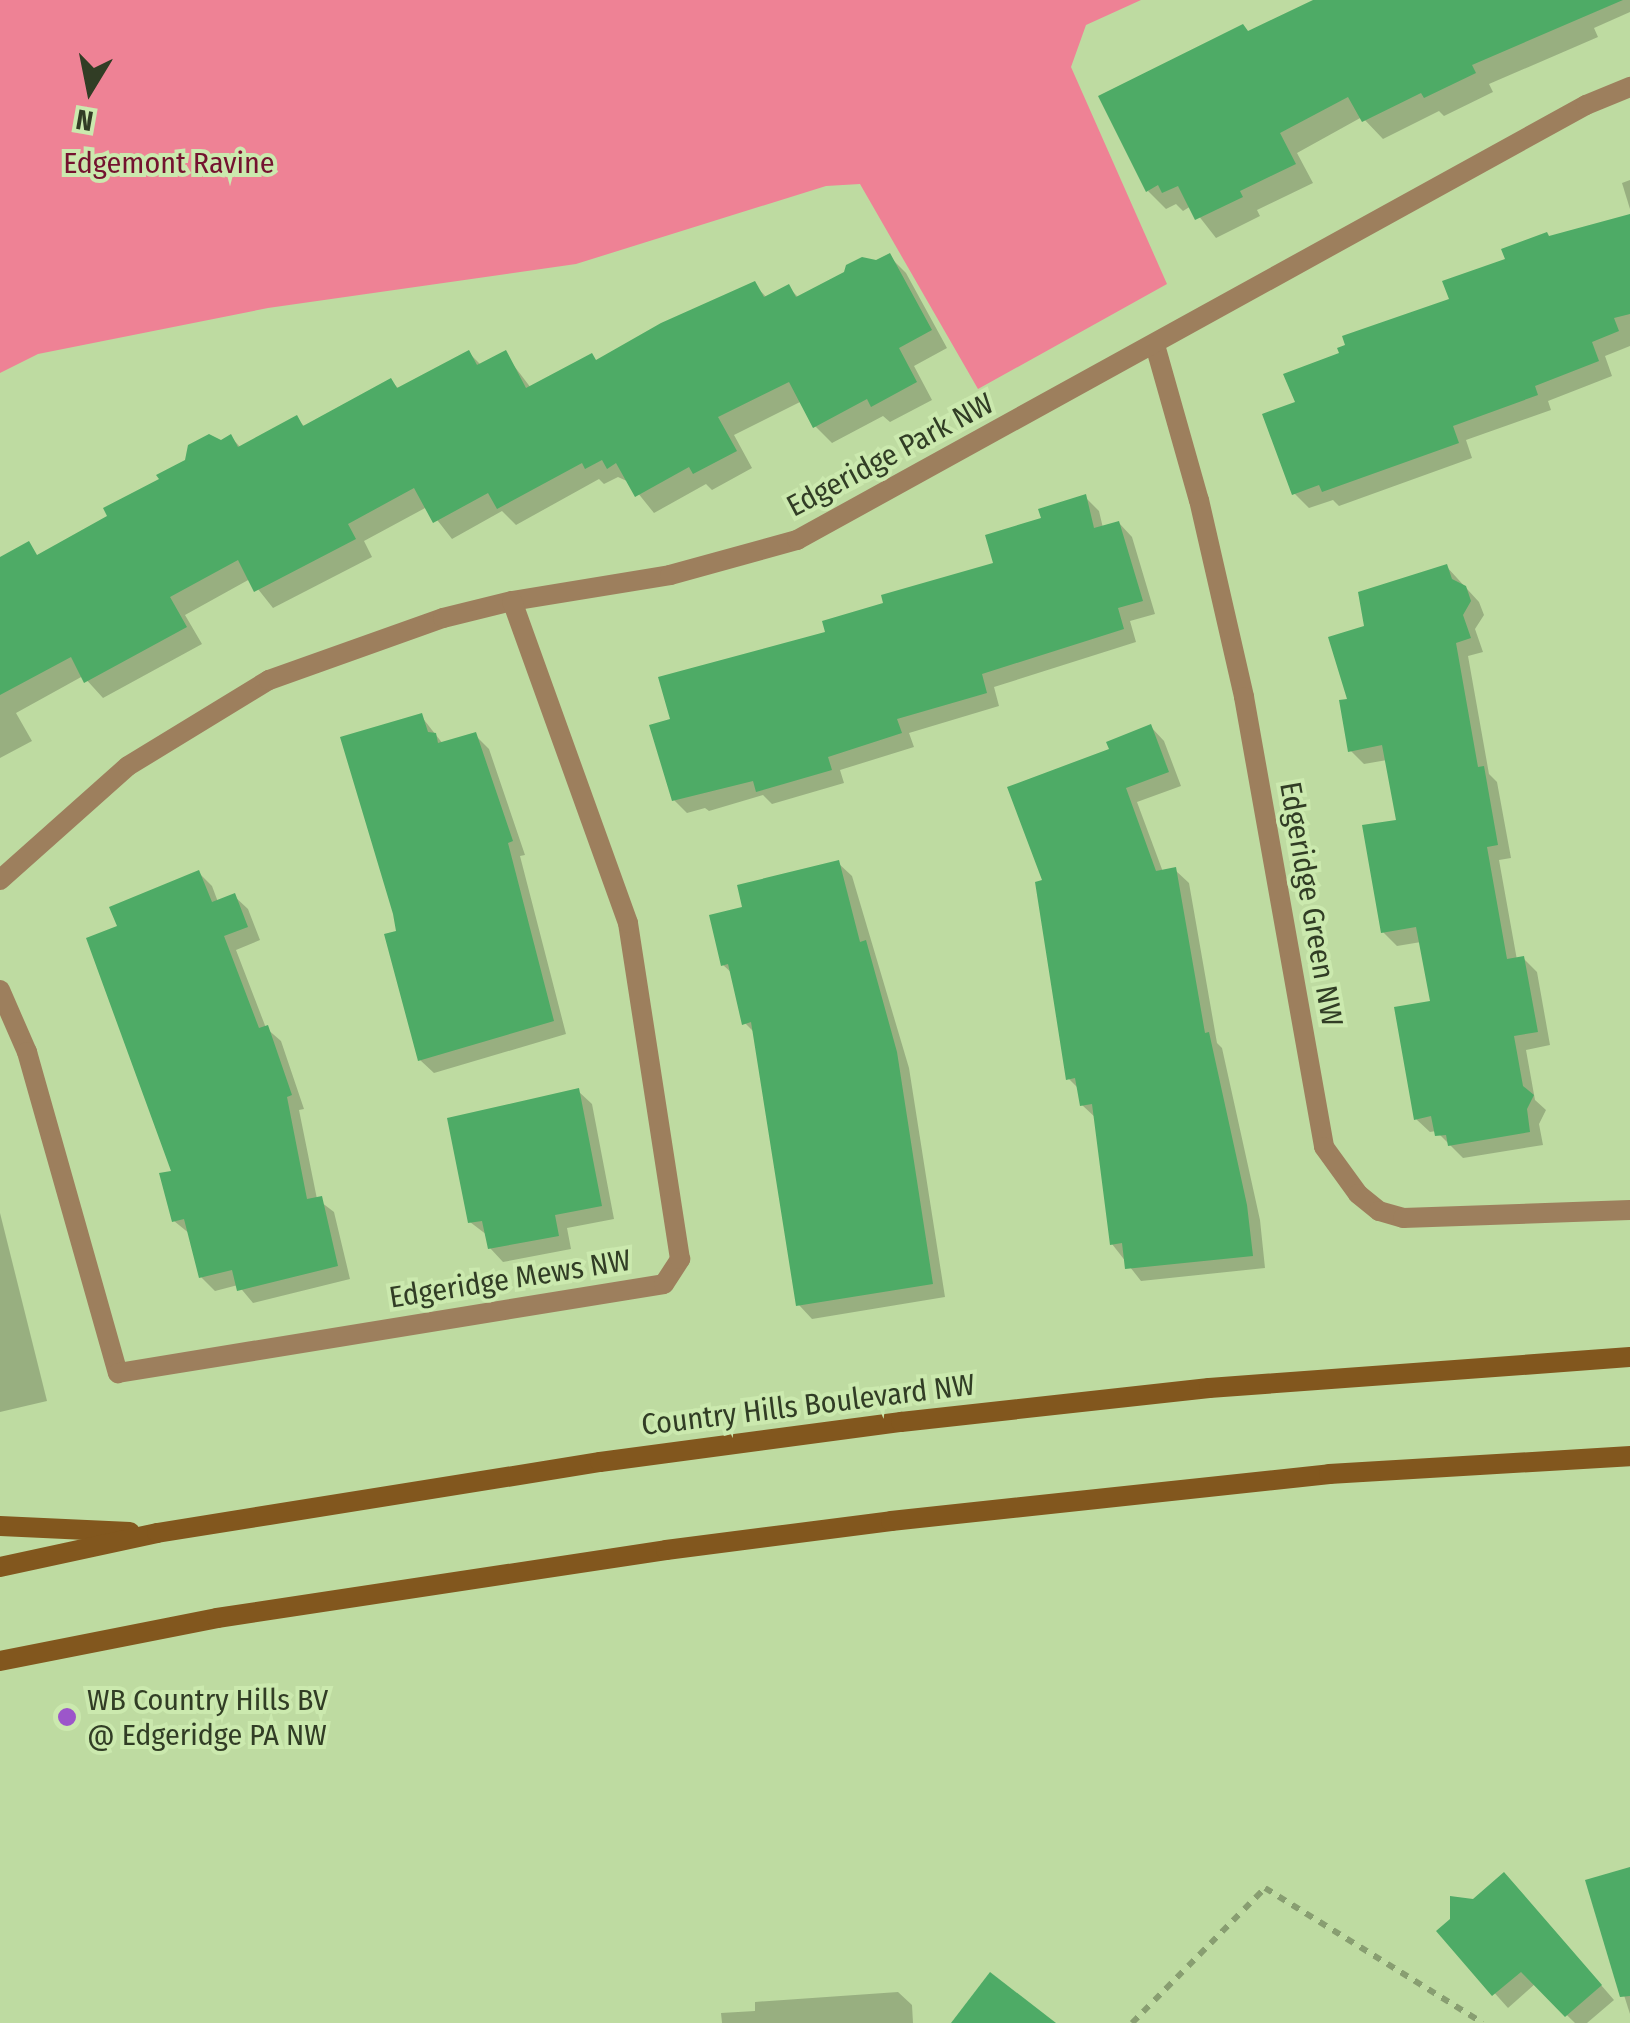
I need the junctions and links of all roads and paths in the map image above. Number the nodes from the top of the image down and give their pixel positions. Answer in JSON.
{"nodes":[{"id":1,"x":1630,"y":88,"type":"edge"},
{"id":2,"x":1155,"y":345,"type":"junction"},
{"id":3,"x":512,"y":601,"type":"junction"},
{"id":4,"x":0,"y":880,"type":"edge"},
{"id":5,"x":0,"y":990,"type":"edge"},
{"id":6,"x":1630,"y":1210,"type":"edge"},
{"id":7,"x":1630,"y":1357,"type":"edge"},
{"id":8,"x":1630,"y":1456,"type":"edge"},
{"id":9,"x":0,"y":1526,"type":"edge"},
{"id":10,"x":156,"y":1533,"type":"junction"},
{"id":11,"x":0,"y":1567,"type":"edge"},
{"id":12,"x":0,"y":1661,"type":"edge"},
{"id":13,"x":1132,"y":2023,"type":"edge"},
{"id":14,"x":1483,"y":2023,"type":"edge"}],
"edges":[{"from":1,"to":2,"type":"street","name":"Edgeridge Park NW"},
{"from":2,"to":3,"type":"street","name":"Edgeridge Park NW"},
{"from":2,"to":6,"type":"street","name":"Edgeridge Green NW"},
{"from":3,"to":4,"type":"street","name":"Edgeridge Park NW"},
{"from":3,"to":5,"type":"street","name":"Edgeridge Mews NW"},
{"from":7,"to":10,"type":"main road","name":"Country Hills Boulevard NW"},
{"from":8,"to":12,"type":"main road"},
{"from":9,"to":10,"type":"main road"},
{"from":10,"to":11,"type":"main road","name":"Country Hills Boulevard NW"},
{"from":13,"to":14,"type":"path"}]}
